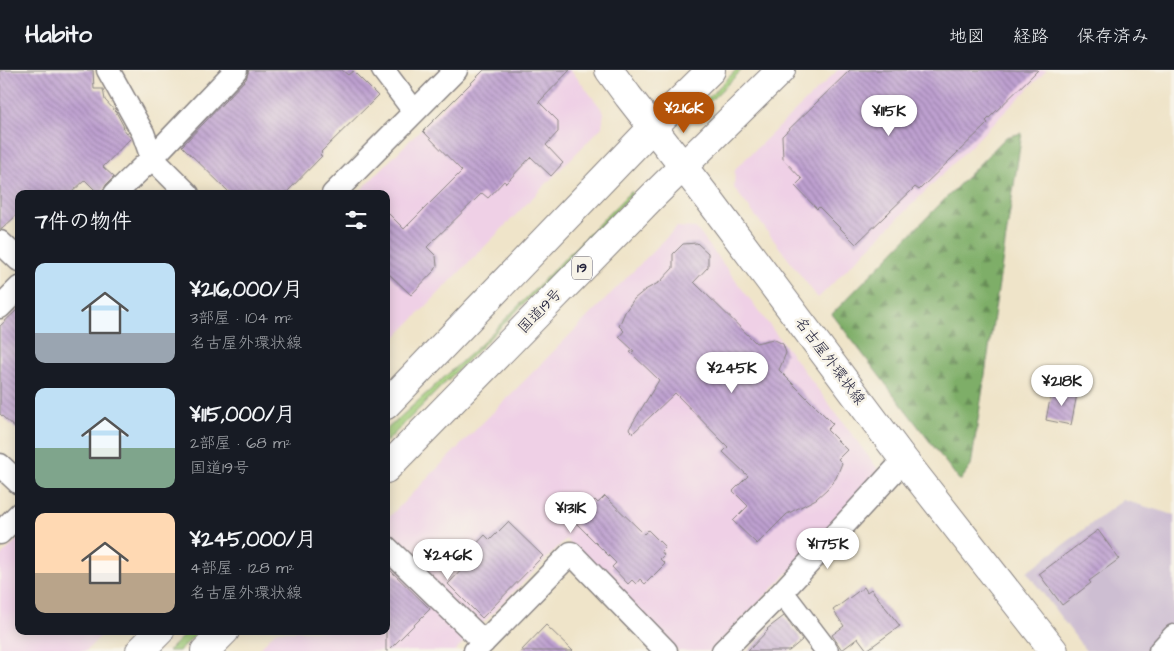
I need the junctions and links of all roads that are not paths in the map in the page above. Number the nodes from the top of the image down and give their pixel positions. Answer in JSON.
{"nodes":[{"id":1,"x":108,"y":70,"type":"edge"},
{"id":2,"x":236,"y":70,"type":"edge"},
{"id":3,"x":383,"y":70,"type":"edge"},
{"id":4,"x":456,"y":70,"type":"edge"},
{"id":5,"x":609,"y":70,"type":"edge"},
{"id":6,"x":711,"y":70,"type":"edge"},
{"id":7,"x":780,"y":70,"type":"edge"},
{"id":8,"x":414,"y":110,"type":"junction"},
{"id":9,"x":652,"y":128,"type":"junction"},
{"id":10,"x":152,"y":158,"type":"junction"},
{"id":11,"x":683,"y":166,"type":"junction"},
{"id":12,"x":119,"y":190,"type":"edge"},
{"id":13,"x":184,"y":190,"type":"edge"},
{"id":14,"x":337,"y":190,"type":"edge"},
{"id":15,"x":0,"y":242,"type":"edge"},
{"id":16,"x":15,"y":256,"type":"edge"},
{"id":17,"x":15,"y":292,"type":"edge"},
{"id":18,"x":0,"y":307,"type":"edge"},
{"id":19,"x":390,"y":401,"type":"edge"},
{"id":20,"x":904,"y":460,"type":"junction"},
{"id":21,"x":0,"y":465,"type":"edge"},
{"id":22,"x":390,"y":465,"type":"edge"},
{"id":23,"x":15,"y":479,"type":"edge"},
{"id":24,"x":15,"y":518,"type":"edge"},
{"id":25,"x":0,"y":533,"type":"edge"},
{"id":26,"x":390,"y":551,"type":"edge"},
{"id":27,"x":782,"y":592,"type":"junction"},
{"id":28,"x":156,"y":635,"type":"edge"},
{"id":29,"x":221,"y":635,"type":"edge"},
{"id":30,"x":1174,"y":636,"type":"edge"},
{"id":31,"x":479,"y":646,"type":"edge"},
{"id":32,"x":140,"y":651,"type":"edge"},
{"id":33,"x":205,"y":651,"type":"edge"},
{"id":34,"x":666,"y":651,"type":"edge"},
{"id":35,"x":723,"y":651,"type":"edge"},
{"id":36,"x":827,"y":651,"type":"edge"},
{"id":37,"x":1054,"y":651,"type":"edge"},
{"id":38,"x":1160,"y":651,"type":"edge"}],
"edges":[{"from":1,"to":10,"type":"street"},
{"from":2,"to":10,"type":"street"},
{"from":3,"to":8,"type":"street"},
{"from":4,"to":8,"type":"street"},
{"from":5,"to":9,"type":"main road","name":"名古屋外環状線"},
{"from":6,"to":9,"type":"main road"},
{"from":7,"to":11,"type":"main road","name":"国道19号","number":"19"},
{"from":8,"to":14,"type":"street"},
{"from":9,"to":11,"type":"main road","name":"名古屋外環状線"},
{"from":9,"to":19,"type":"main road"},
{"from":10,"to":12,"type":"street"},
{"from":10,"to":13,"type":"street"},
{"from":11,"to":20,"type":"main road","name":"名古屋外環状線"},
{"from":11,"to":22,"type":"main road","name":"国道19号","number":"19"},
{"from":15,"to":16,"type":"street"},
{"from":17,"to":18,"type":"street"},
{"from":20,"to":27,"type":"street"},
{"from":20,"to":37,"type":"main road","name":"名古屋外環状線"},
{"from":21,"to":23,"type":"street"},
{"from":24,"to":25,"type":"street"},
{"from":26,"to":31,"type":"street"},
{"from":27,"to":35,"type":"street"},
{"from":27,"to":36,"type":"street"},
{"from":28,"to":32,"type":"main road"},
{"from":29,"to":33,"type":"main road"},
{"from":30,"to":38,"type":"street"},
{"from":31,"to":34,"type":"street"}]}
